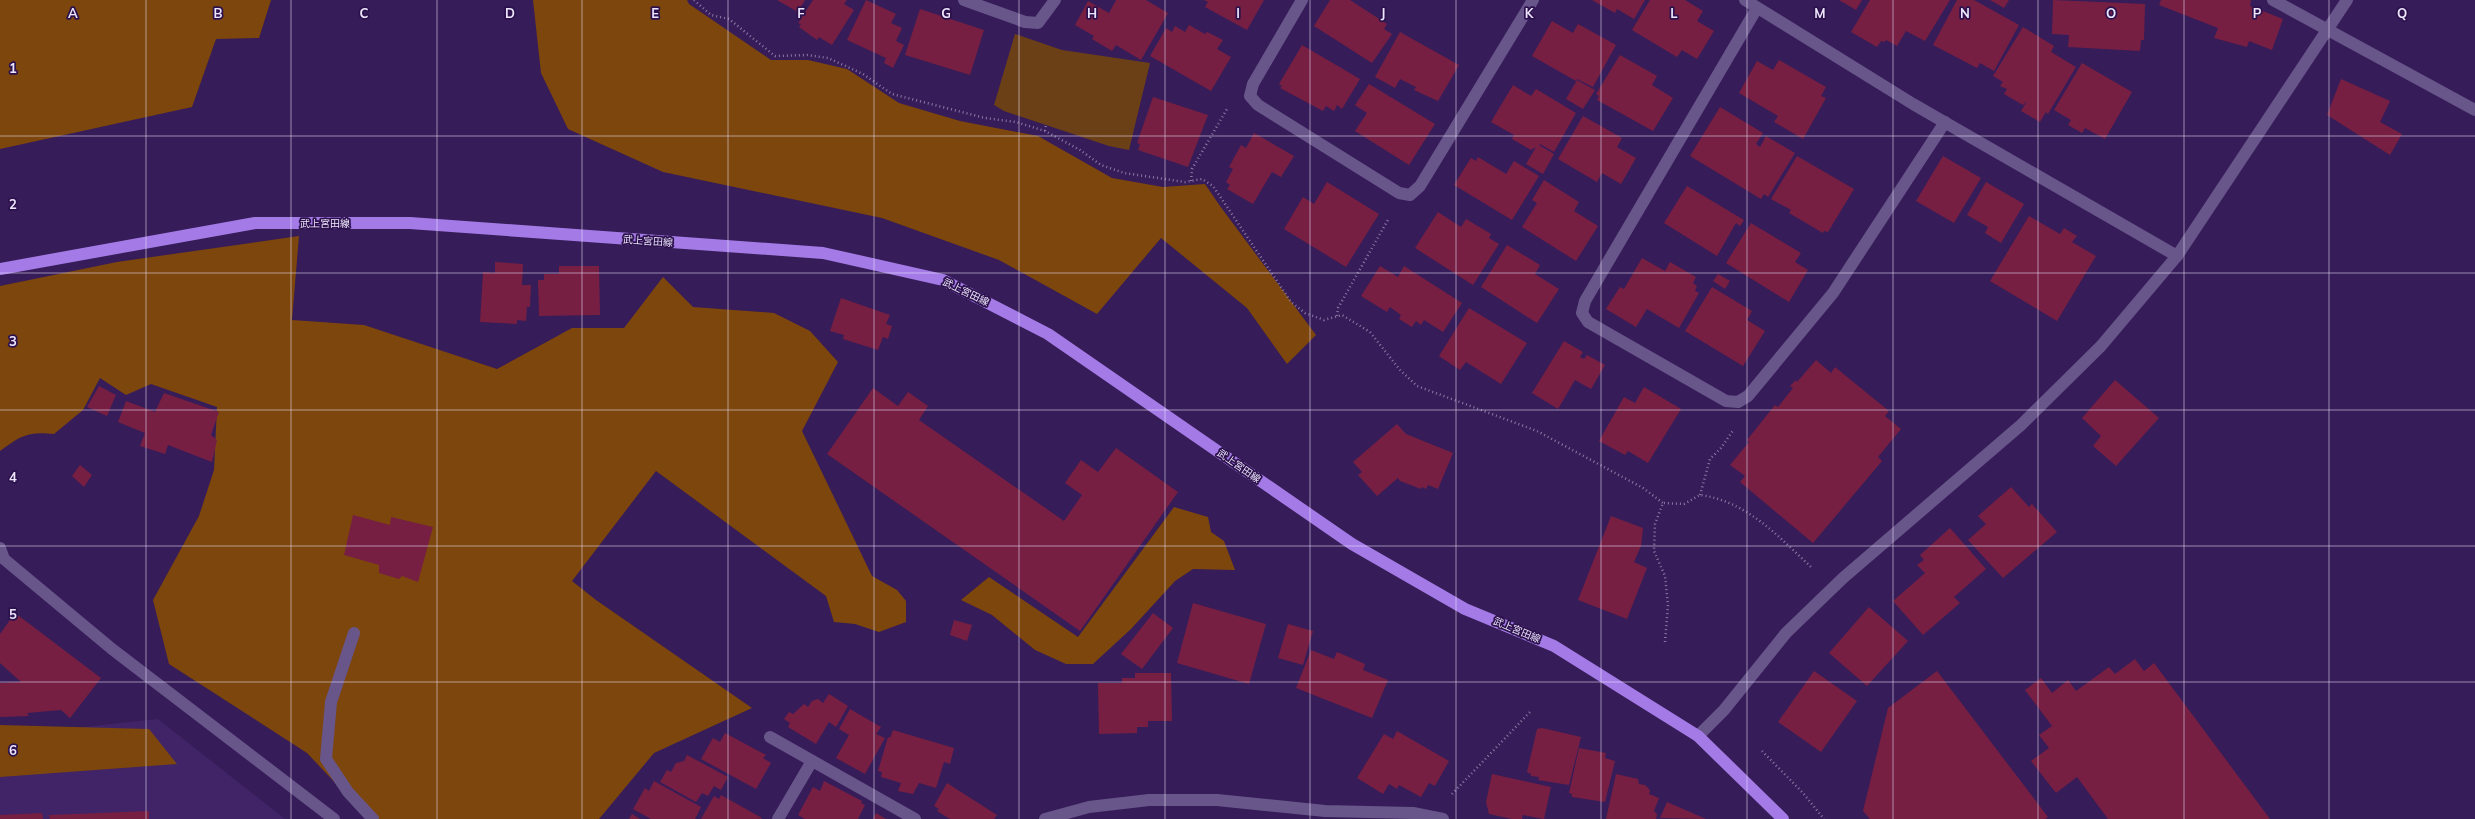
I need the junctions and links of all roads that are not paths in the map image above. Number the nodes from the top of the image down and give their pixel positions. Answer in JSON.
{"nodes":[{"id":1,"x":964,"y":0,"type":"edge"},
{"id":2,"x":1056,"y":0,"type":"edge"},
{"id":3,"x":1302,"y":0,"type":"edge"},
{"id":4,"x":1533,"y":0,"type":"edge"},
{"id":5,"x":1745,"y":0,"type":"edge"},
{"id":6,"x":2273,"y":0,"type":"edge"},
{"id":7,"x":2347,"y":0,"type":"edge"},
{"id":8,"x":1757,"y":8,"type":"junction"},
{"id":9,"x":2327,"y":30,"type":"junction"},
{"id":10,"x":2475,"y":110,"type":"edge"},
{"id":11,"x":1945,"y":122,"type":"junction"},
{"id":12,"x":2177,"y":256,"type":"junction"},
{"id":13,"x":0,"y":269,"type":"edge"},
{"id":14,"x":0,"y":548,"type":"edge"},
{"id":15,"x":354,"y":633,"type":"dead end"},
{"id":16,"x":1698,"y":736,"type":"junction"},
{"id":17,"x":770,"y":737,"type":"dead end"},
{"id":18,"x":812,"y":760,"type":"junction"},
{"id":19,"x":1437,"y":818,"type":"edge"},
{"id":20,"x":334,"y":819,"type":"edge"},
{"id":21,"x":373,"y":819,"type":"edge"},
{"id":22,"x":778,"y":819,"type":"edge"},
{"id":23,"x":915,"y":819,"type":"edge"},
{"id":24,"x":1045,"y":819,"type":"edge"},
{"id":25,"x":1782,"y":819,"type":"edge"}],
"edges":[{"from":1,"to":2,"type":"street"},
{"from":3,"to":4,"type":"street"},
{"from":5,"to":8,"type":"street"},
{"from":6,"to":9,"type":"street"},
{"from":7,"to":9,"type":"street"},
{"from":8,"to":11,"type":"street"},
{"from":8,"to":11,"type":"street"},
{"from":9,"to":10,"type":"street"},
{"from":9,"to":12,"type":"street"},
{"from":11,"to":12,"type":"street"},
{"from":12,"to":16,"type":"street"},
{"from":13,"to":16,"type":"main road","name":"武上宮田線"},
{"from":14,"to":20,"type":"street"},
{"from":15,"to":21,"type":"street"},
{"from":16,"to":25,"type":"main road","name":"武上宮田線"},
{"from":17,"to":18,"type":"street"},
{"from":18,"to":22,"type":"street"},
{"from":18,"to":23,"type":"street"},
{"from":19,"to":24,"type":"street"}]}
